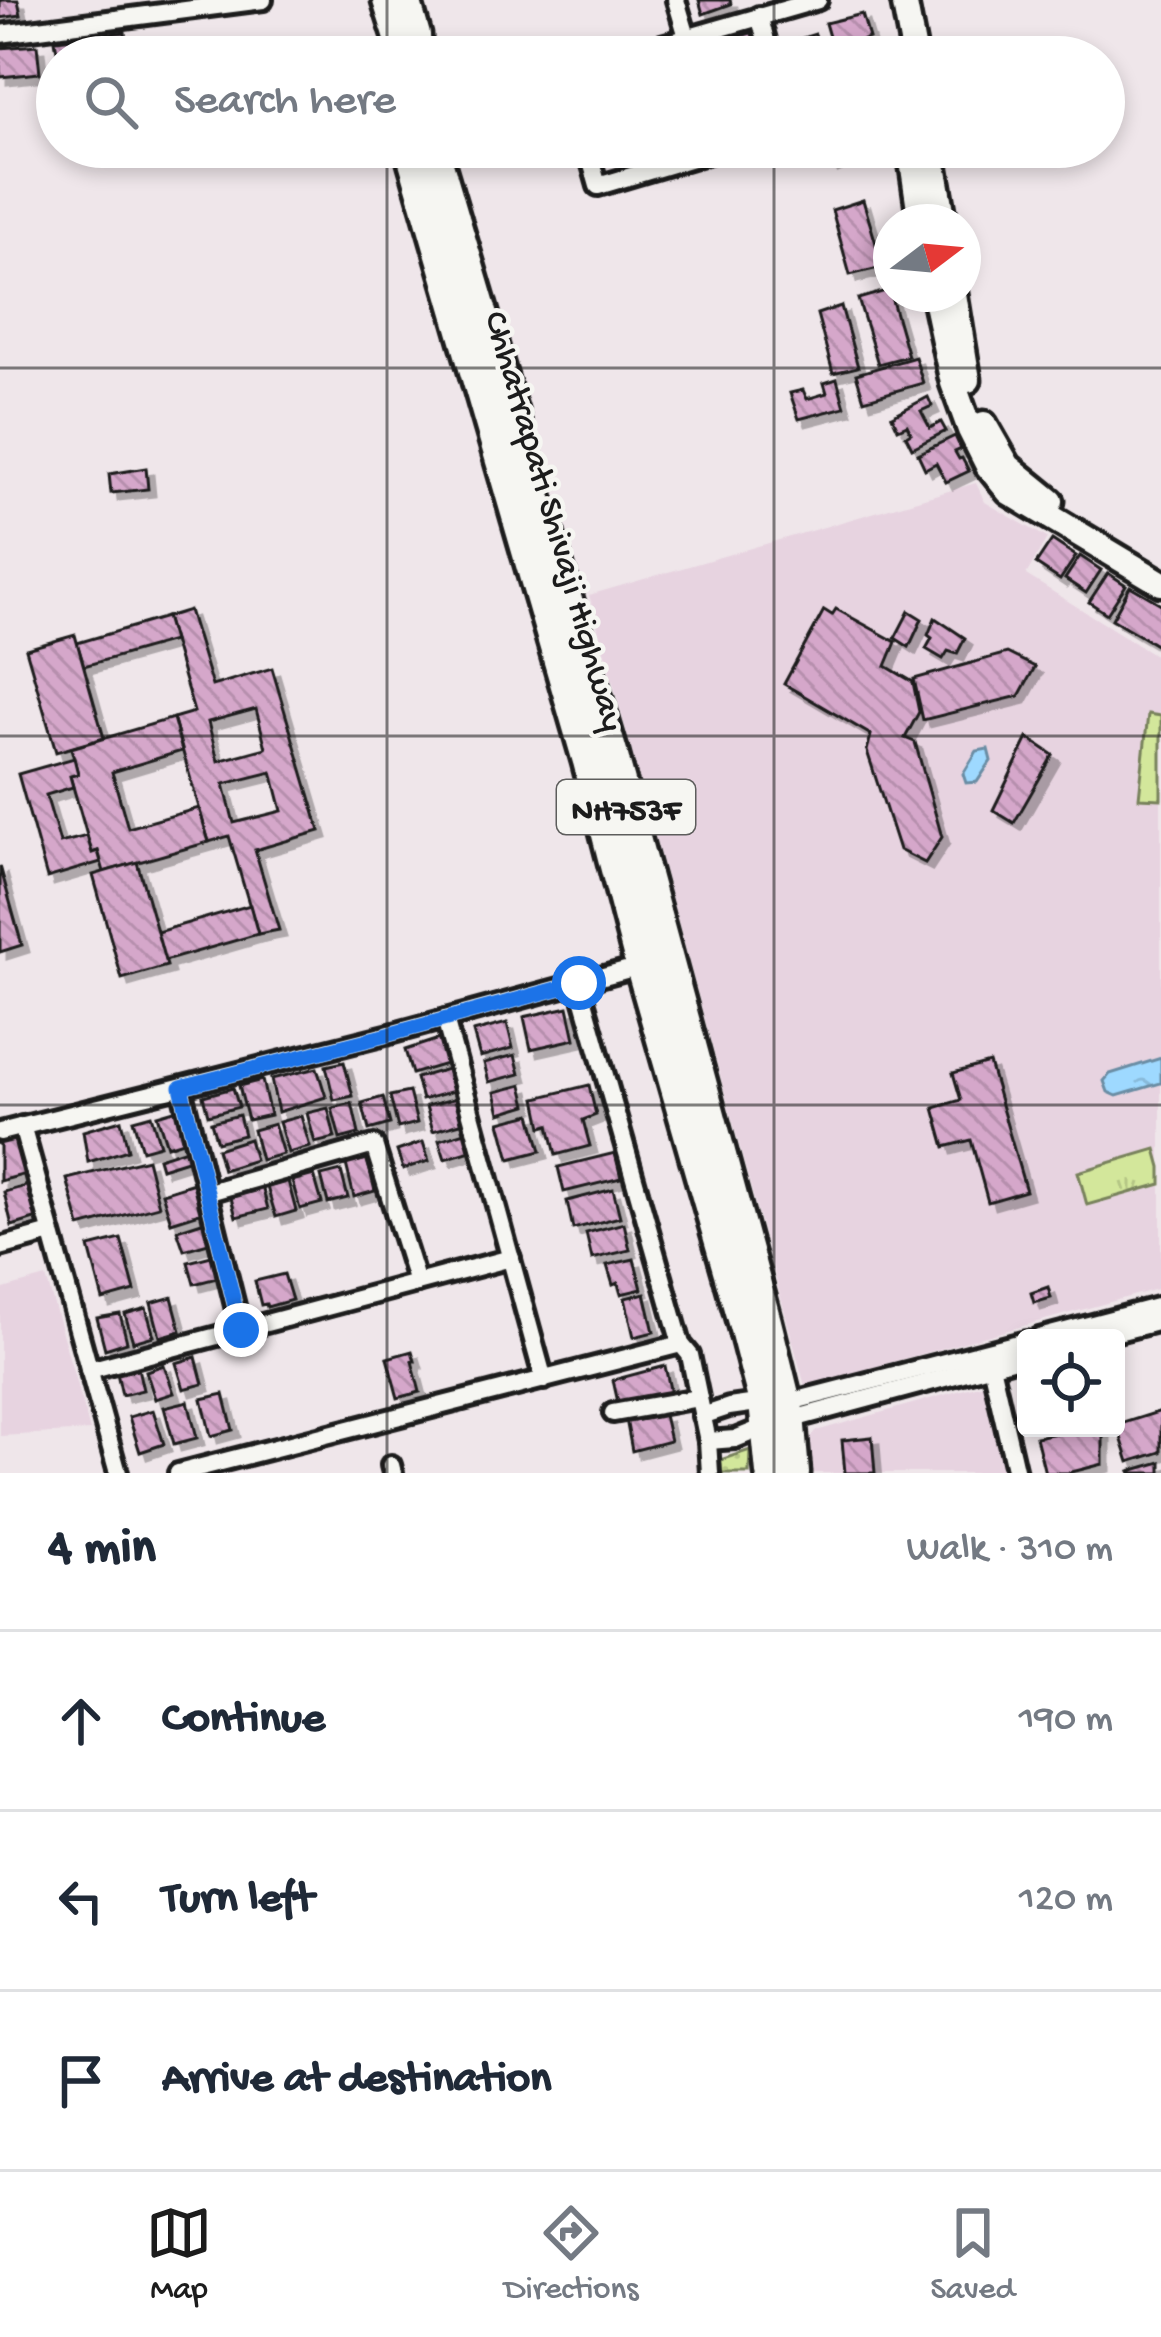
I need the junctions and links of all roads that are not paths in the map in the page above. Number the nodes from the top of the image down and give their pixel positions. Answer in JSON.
{"nodes":[{"id":1,"x":262,"y":0,"type":"edge"},
{"id":2,"x":368,"y":0,"type":"edge"},
{"id":3,"x":388,"y":0,"type":"edge"},
{"id":4,"x":408,"y":0,"type":"edge"},
{"id":5,"x":676,"y":0,"type":"edge"},
{"id":6,"x":818,"y":0,"type":"edge"},
{"id":7,"x":888,"y":0,"type":"edge"},
{"id":8,"x":904,"y":0,"type":"edge"},
{"id":9,"x":759,"y":16,"type":"junction"},
{"id":10,"x":0,"y":34,"type":"edge"},
{"id":11,"x":378,"y":36,"type":"edge"},
{"id":12,"x":399,"y":36,"type":"edge"},
{"id":13,"x":418,"y":36,"type":"edge"},
{"id":14,"x":687,"y":36,"type":"edge"},
{"id":15,"x":690,"y":36,"type":"edge"},
{"id":16,"x":765,"y":36,"type":"edge"},
{"id":17,"x":894,"y":36,"type":"edge"},
{"id":18,"x":911,"y":36,"type":"edge"},
{"id":19,"x":416,"y":168,"type":"edge"},
{"id":20,"x":439,"y":168,"type":"edge"},
{"id":21,"x":593,"y":168,"type":"edge"},
{"id":22,"x":658,"y":168,"type":"edge"},
{"id":23,"x":913,"y":168,"type":"edge"},
{"id":24,"x":935,"y":168,"type":"edge"},
{"id":25,"x":918,"y":204,"type":"edge"},
{"id":26,"x":941,"y":204,"type":"edge"},
{"id":27,"x":939,"y":312,"type":"edge"},
{"id":28,"x":955,"y":312,"type":"edge"},
{"id":29,"x":959,"y":378,"type":"junction"},
{"id":30,"x":1161,"y":566,"type":"edge"},
{"id":31,"x":1161,"y":583,"type":"edge"},
{"id":32,"x":654,"y":962,"type":"junction"},
{"id":33,"x":579,"y":983,"type":"junction"},
{"id":34,"x":445,"y":1019,"type":"junction"},
{"id":35,"x":181,"y":1087,"type":"junction"},
{"id":36,"x":22,"y":1126,"type":"junction"},
{"id":37,"x":0,"y":1132,"type":"edge"},
{"id":38,"x":208,"y":1192,"type":"junction"},
{"id":39,"x":52,"y":1233,"type":"junction"},
{"id":40,"x":0,"y":1247,"type":"edge"},
{"id":41,"x":512,"y":1258,"type":"junction"},
{"id":42,"x":417,"y":1283,"type":"junction"},
{"id":43,"x":1161,"y":1306,"type":"edge"},
{"id":44,"x":1161,"y":1321,"type":"edge"},
{"id":45,"x":1073,"y":1329,"type":"edge"},
{"id":46,"x":241,"y":1330,"type":"junction"},
{"id":47,"x":1125,"y":1330,"type":"edge"},
{"id":48,"x":681,"y":1344,"type":"junction"},
{"id":49,"x":1017,"y":1344,"type":"edge"},
{"id":50,"x":1017,"y":1358,"type":"edge"},
{"id":51,"x":991,"y":1364,"type":"junction"},
{"id":52,"x":89,"y":1370,"type":"junction"},
{"id":53,"x":544,"y":1380,"type":"junction"},
{"id":54,"x":700,"y":1407,"type":"junction"},
{"id":55,"x":613,"y":1413,"type":"dead end"},
{"id":56,"x":777,"y":1413,"type":"junction"},
{"id":57,"x":708,"y":1441,"type":"junction"},
{"id":58,"x":118,"y":1473,"type":"edge"},
{"id":59,"x":178,"y":1473,"type":"edge"},
{"id":60,"x":710,"y":1473,"type":"edge"},
{"id":61,"x":771,"y":1473,"type":"edge"},
{"id":62,"x":794,"y":1473,"type":"edge"},
{"id":63,"x":1016,"y":1473,"type":"edge"}],
"edges":[{"from":1,"to":10,"type":"street"},
{"from":2,"to":11,"type":"highway"},
{"from":3,"to":12,"type":"highway"},
{"from":4,"to":13,"type":"street"},
{"from":5,"to":14,"type":"street"},
{"from":6,"to":9,"type":"street"},
{"from":7,"to":17,"type":"street"},
{"from":8,"to":18,"type":"street"},
{"from":9,"to":15,"type":"street"},
{"from":9,"to":16,"type":"street"},
{"from":19,"to":32,"type":"highway","name":"Chhatrapati Shivaji Highway","number":"NH753F"},
{"from":20,"to":32,"type":"highway","name":"Chhatrapati Shivaji Highway","number":"NH753F"},
{"from":21,"to":22,"type":"street"},
{"from":23,"to":25,"type":"street"},
{"from":24,"to":26,"type":"street"},
{"from":27,"to":29,"type":"street"},
{"from":28,"to":29,"type":"street"},
{"from":29,"to":30,"type":"street"},
{"from":29,"to":31,"type":"street"},
{"from":32,"to":33,"type":"street"},
{"from":32,"to":56,"type":"highway","name":"Chhatrapati Shivaji Highway","number":"NH753F"},
{"from":33,"to":34,"type":"street"},
{"from":33,"to":48,"type":"street"},
{"from":34,"to":35,"type":"street"},
{"from":34,"to":41,"type":"street"},
{"from":35,"to":36,"type":"street"},
{"from":35,"to":38,"type":"street"},
{"from":36,"to":37,"type":"street"},
{"from":36,"to":39,"type":"street"},
{"from":38,"to":42,"type":"street"},
{"from":38,"to":46,"type":"street"},
{"from":39,"to":40,"type":"street"},
{"from":39,"to":52,"type":"street"},
{"from":41,"to":42,"type":"street"},
{"from":41,"to":53,"type":"street"},
{"from":42,"to":46,"type":"street"},
{"from":43,"to":45,"type":"street"},
{"from":44,"to":47,"type":"street"},
{"from":46,"to":52,"type":"street"},
{"from":48,"to":53,"type":"street"},
{"from":48,"to":54,"type":"street"},
{"from":49,"to":56,"type":"street"},
{"from":50,"to":51,"type":"street"},
{"from":51,"to":56,"type":"street"},
{"from":51,"to":63,"type":"street"},
{"from":52,"to":58,"type":"street"},
{"from":53,"to":59,"type":"street"},
{"from":54,"to":55,"type":"street"},
{"from":54,"to":56,"type":"street"},
{"from":54,"to":57,"type":"street"},
{"from":56,"to":57,"type":"street"},
{"from":56,"to":61,"type":"highway","name":"Chhatrapati Shivaji Highway","number":"NH753F"},
{"from":56,"to":62,"type":"highway","name":"Chhatrapati Shivaji Highway","number":"NH753F"},
{"from":57,"to":60,"type":"street"}]}
